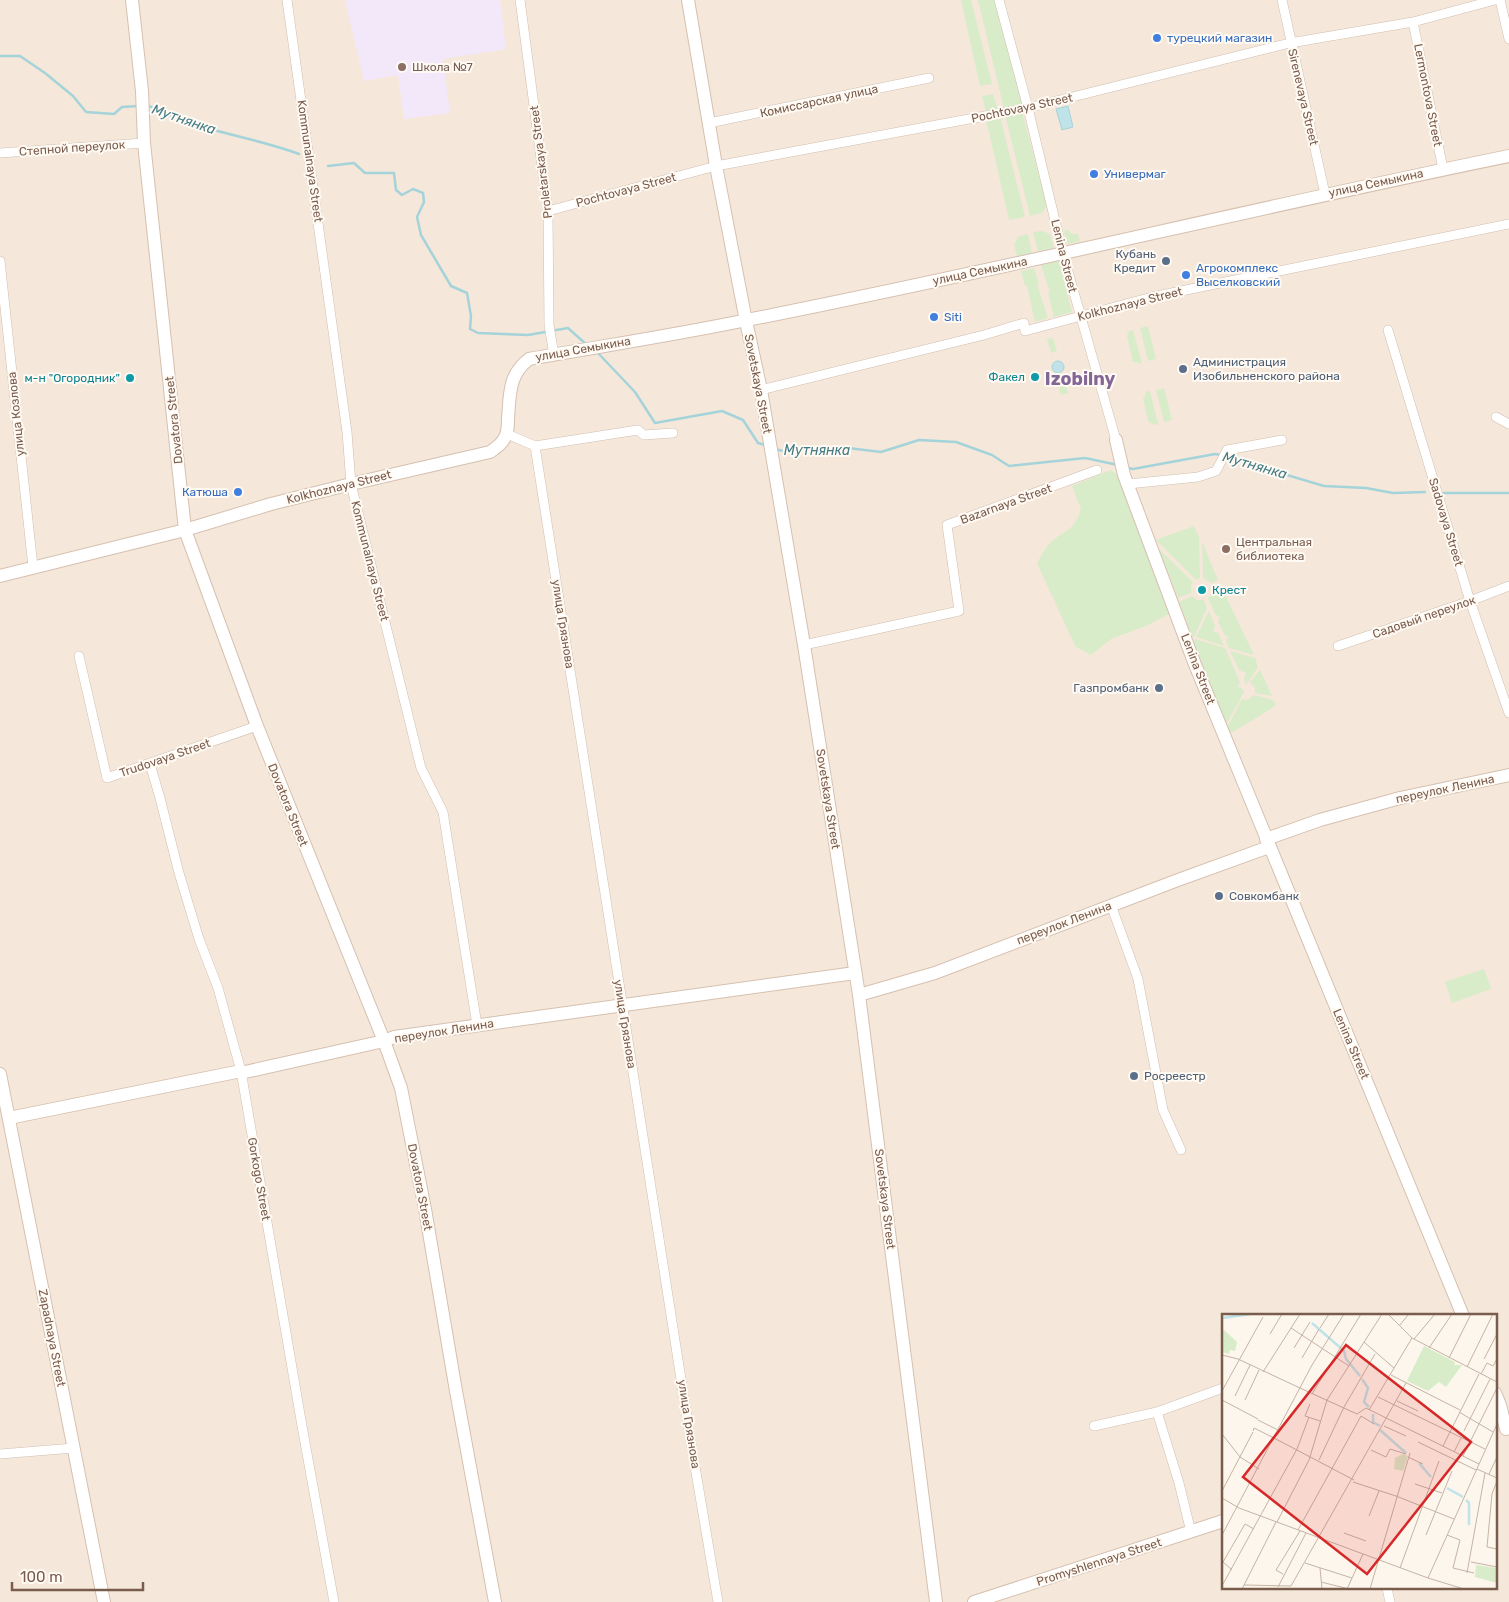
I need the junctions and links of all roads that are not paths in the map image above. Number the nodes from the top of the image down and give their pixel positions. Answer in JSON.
{"nodes":[{"id":1,"x":132,"y":0,"type":"edge"},
{"id":2,"x":287,"y":0,"type":"edge"},
{"id":3,"x":520,"y":0,"type":"edge"},
{"id":4,"x":688,"y":0,"type":"edge"},
{"id":5,"x":999,"y":0,"type":"edge"},
{"id":6,"x":1282,"y":0,"type":"edge"},
{"id":7,"x":1495,"y":0,"type":"edge"},
{"id":8,"x":1500,"y":0,"type":"edge"},
{"id":9,"x":1413,"y":22,"type":"junction"},
{"id":10,"x":1509,"y":39,"type":"edge"},
{"id":11,"x":1290,"y":43,"type":"junction"},
{"id":12,"x":929,"y":78,"type":"dead end"},
{"id":13,"x":1028,"y":108,"type":"junction"},
{"id":14,"x":709,"y":124,"type":"junction"},
{"id":15,"x":144,"y":143,"type":"junction"},
{"id":16,"x":0,"y":153,"type":"edge"},
{"id":17,"x":1509,"y":156,"type":"edge"},
{"id":18,"x":716,"y":166,"type":"junction"},
{"id":19,"x":1443,"y":169,"type":"junction"},
{"id":20,"x":1324,"y":194,"type":"junction"},
{"id":21,"x":548,"y":211,"type":"junction"},
{"id":22,"x":1509,"y":224,"type":"edge"},
{"id":23,"x":1063,"y":254,"type":"junction"},
{"id":24,"x":0,"y":261,"type":"edge"},
{"id":25,"x":1080,"y":316,"type":"junction"},
{"id":26,"x":746,"y":321,"type":"junction"},
{"id":27,"x":1388,"y":330,"type":"dead end"},
{"id":28,"x":554,"y":355,"type":"junction"},
{"id":29,"x":761,"y":390,"type":"junction"},
{"id":30,"x":1496,"y":417,"type":"dead end"},
{"id":31,"x":1509,"y":424,"type":"edge"},
{"id":32,"x":673,"y":432,"type":"dead end"},
{"id":33,"x":507,"y":434,"type":"junction"},
{"id":34,"x":1116,"y":440,"type":"joint"},
{"id":35,"x":1282,"y":440,"type":"dead end"},
{"id":36,"x":535,"y":446,"type":"junction"},
{"id":37,"x":1097,"y":470,"type":"dead end"},
{"id":38,"x":1126,"y":479,"type":"junction"},
{"id":39,"x":351,"y":484,"type":"junction"},
{"id":40,"x":185,"y":530,"type":"junction"},
{"id":41,"x":33,"y":567,"type":"junction"},
{"id":42,"x":0,"y":576,"type":"edge"},
{"id":43,"x":1509,"y":586,"type":"edge"},
{"id":44,"x":1470,"y":602,"type":"junction"},
{"id":45,"x":804,"y":645,"type":"junction"},
{"id":46,"x":1338,"y":646,"type":"dead end"},
{"id":47,"x":79,"y":656,"type":"dead end"},
{"id":48,"x":1509,"y":713,"type":"edge"},
{"id":49,"x":257,"y":726,"type":"junction"},
{"id":50,"x":150,"y":764,"type":"junction"},
{"id":51,"x":1509,"y":775,"type":"edge"},
{"id":52,"x":1268,"y":843,"type":"junction"},
{"id":53,"x":1111,"y":904,"type":"junction"},
{"id":54,"x":855,"y":973,"type":"junction"},
{"id":55,"x":859,"y":995,"type":"junction"},
{"id":56,"x":622,"y":1006,"type":"junction"},
{"id":57,"x":477,"y":1025,"type":"junction"},
{"id":58,"x":384,"y":1041,"type":"junction"},
{"id":59,"x":240,"y":1071,"type":"junction"},
{"id":60,"x":0,"y":1074,"type":"edge"},
{"id":61,"x":6,"y":1123,"type":"edge"},
{"id":62,"x":1181,"y":1150,"type":"dead end"},
{"id":63,"x":1462,"y":1314,"type":"edge"},
{"id":64,"x":1222,"y":1388,"type":"edge"},
{"id":65,"x":1496,"y":1395,"type":"edge"},
{"id":66,"x":1157,"y":1412,"type":"junction"},
{"id":67,"x":1094,"y":1426,"type":"dead end"},
{"id":68,"x":1505,"y":1432,"type":"edge"},
{"id":69,"x":74,"y":1448,"type":"junction"},
{"id":70,"x":0,"y":1454,"type":"edge"},
{"id":71,"x":1222,"y":1522,"type":"edge"},
{"id":72,"x":1191,"y":1532,"type":"junction"},
{"id":73,"x":104,"y":1602,"type":"edge"},
{"id":74,"x":334,"y":1602,"type":"edge"},
{"id":75,"x":495,"y":1602,"type":"edge"},
{"id":76,"x":718,"y":1602,"type":"edge"},
{"id":77,"x":936,"y":1602,"type":"edge"},
{"id":78,"x":974,"y":1602,"type":"edge"}],
"edges":[{"from":1,"to":15,"type":"street","name":"Dovatora Street"},
{"from":2,"to":39,"type":"street","name":"Kommunalnaya Street"},
{"from":3,"to":21,"type":"street","name":"Proletarskaya Street"},
{"from":4,"to":14,"type":"street","name":"Sovetskaya Street"},
{"from":5,"to":13,"type":"street","name":"Lenina Street"},
{"from":6,"to":11,"type":"street","name":"Sirenevaya Street"},
{"from":7,"to":9,"type":"street","name":"Pochtovaya Street"},
{"from":8,"to":10,"type":"street"},
{"from":9,"to":11,"type":"street","name":"Pochtovaya Street"},
{"from":9,"to":19,"type":"street","name":"Lermontova Street"},
{"from":11,"to":13,"type":"street","name":"Pochtovaya Street"},
{"from":11,"to":20,"type":"street","name":"Sirenevaya Street"},
{"from":12,"to":14,"type":"street","name":"Комиссарская улица"},
{"from":13,"to":18,"type":"street","name":"Pochtovaya Street"},
{"from":13,"to":23,"type":"street","name":"Lenina Street"},
{"from":14,"to":18,"type":"street","name":"Sovetskaya Street"},
{"from":15,"to":16,"type":"street","name":"Степной переулок"},
{"from":15,"to":40,"type":"street","name":"Dovatora Street"},
{"from":17,"to":19,"type":"street","name":"улица Семыкина"},
{"from":18,"to":21,"type":"street","name":"Pochtovaya Street"},
{"from":18,"to":26,"type":"street","name":"Sovetskaya Street"},
{"from":19,"to":20,"type":"street","name":"улица Семыкина"},
{"from":20,"to":23,"type":"street","name":"улица Семыкина"},
{"from":21,"to":28,"type":"street","name":"Proletarskaya Street"},
{"from":22,"to":25,"type":"street","name":"Kolkhoznaya Street"},
{"from":23,"to":25,"type":"street","name":"Lenina Street"},
{"from":23,"to":26,"type":"street","name":"улица Семыкина"},
{"from":24,"to":41,"type":"street","name":"улица Козлова"},
{"from":25,"to":29,"type":"street","name":"Kolkhoznaya Street"},
{"from":25,"to":34,"type":"street","name":"Lenina Street"},
{"from":26,"to":28,"type":"street","name":"улица Семыкина"},
{"from":26,"to":29,"type":"street","name":"Sovetskaya Street"},
{"from":27,"to":44,"type":"street","name":"Sadovaya Street"},
{"from":28,"to":33,"type":"street","name":"улица Семыкина"},
{"from":29,"to":45,"type":"street","name":"Sovetskaya Street"},
{"from":30,"to":31,"type":"street"},
{"from":32,"to":36,"type":"street"},
{"from":33,"to":36,"type":"street"},
{"from":33,"to":39,"type":"street","name":"Kolkhoznaya Street"},
{"from":34,"to":38,"type":"street","name":"Lenina Street"},
{"from":35,"to":38,"type":"street"},
{"from":36,"to":56,"type":"street","name":"улица Грязнова"},
{"from":37,"to":45,"type":"street","name":"Bazarnaya Street"},
{"from":38,"to":52,"type":"street","name":"Lenina Street"},
{"from":39,"to":40,"type":"street","name":"Kolkhoznaya Street"},
{"from":39,"to":57,"type":"street","name":"Kommunalnaya Street"},
{"from":40,"to":41,"type":"street","name":"Kolkhoznaya Street"},
{"from":40,"to":49,"type":"street","name":"Dovatora Street"},
{"from":41,"to":42,"type":"street","name":"Kolkhoznaya Street"},
{"from":43,"to":44,"type":"street","name":"Садовый переулок"},
{"from":44,"to":46,"type":"street","name":"Садовый переулок"},
{"from":44,"to":48,"type":"street","name":"Sadovaya Street"},
{"from":45,"to":54,"type":"street","name":"Sovetskaya Street"},
{"from":47,"to":50,"type":"street","name":"Trudovaya Street"},
{"from":49,"to":50,"type":"street","name":"Trudovaya Street"},
{"from":49,"to":58,"type":"street","name":"Dovatora Street"},
{"from":50,"to":59,"type":"street","name":"Gorkogo Street"},
{"from":51,"to":52,"type":"street","name":"переулок Ленина"},
{"from":52,"to":53,"type":"street","name":"переулок Ленина"},
{"from":52,"to":63,"type":"street","name":"Lenina Street"},
{"from":53,"to":55,"type":"street","name":"переулок Ленина"},
{"from":53,"to":62,"type":"street"},
{"from":54,"to":55,"type":"street","name":"Sovetskaya Street"},
{"from":54,"to":56,"type":"street","name":"переулок Ленина"},
{"from":55,"to":77,"type":"street","name":"Sovetskaya Street"},
{"from":56,"to":57,"type":"street","name":"переулок Ленина"},
{"from":56,"to":76,"type":"street","name":"улица Грязнова"},
{"from":57,"to":58,"type":"street","name":"переулок Ленина"},
{"from":58,"to":59,"type":"street","name":"переулок Ленина"},
{"from":58,"to":75,"type":"street","name":"Dovatora Street"},
{"from":59,"to":61,"type":"street","name":"переулок Ленина"},
{"from":59,"to":74,"type":"street","name":"Gorkogo Street"},
{"from":60,"to":61,"type":"street","name":"Zapadnaya Street"},
{"from":61,"to":69,"type":"street","name":"Zapadnaya Street"},
{"from":64,"to":66,"type":"street"},
{"from":65,"to":68,"type":"street"},
{"from":66,"to":67,"type":"street"},
{"from":66,"to":72,"type":"street"},
{"from":69,"to":70,"type":"street"},
{"from":69,"to":73,"type":"street","name":"Zapadnaya Street"},
{"from":71,"to":72,"type":"street","name":"Promyshlennaya Street"},
{"from":72,"to":78,"type":"street","name":"Promyshlennaya Street"}]}
